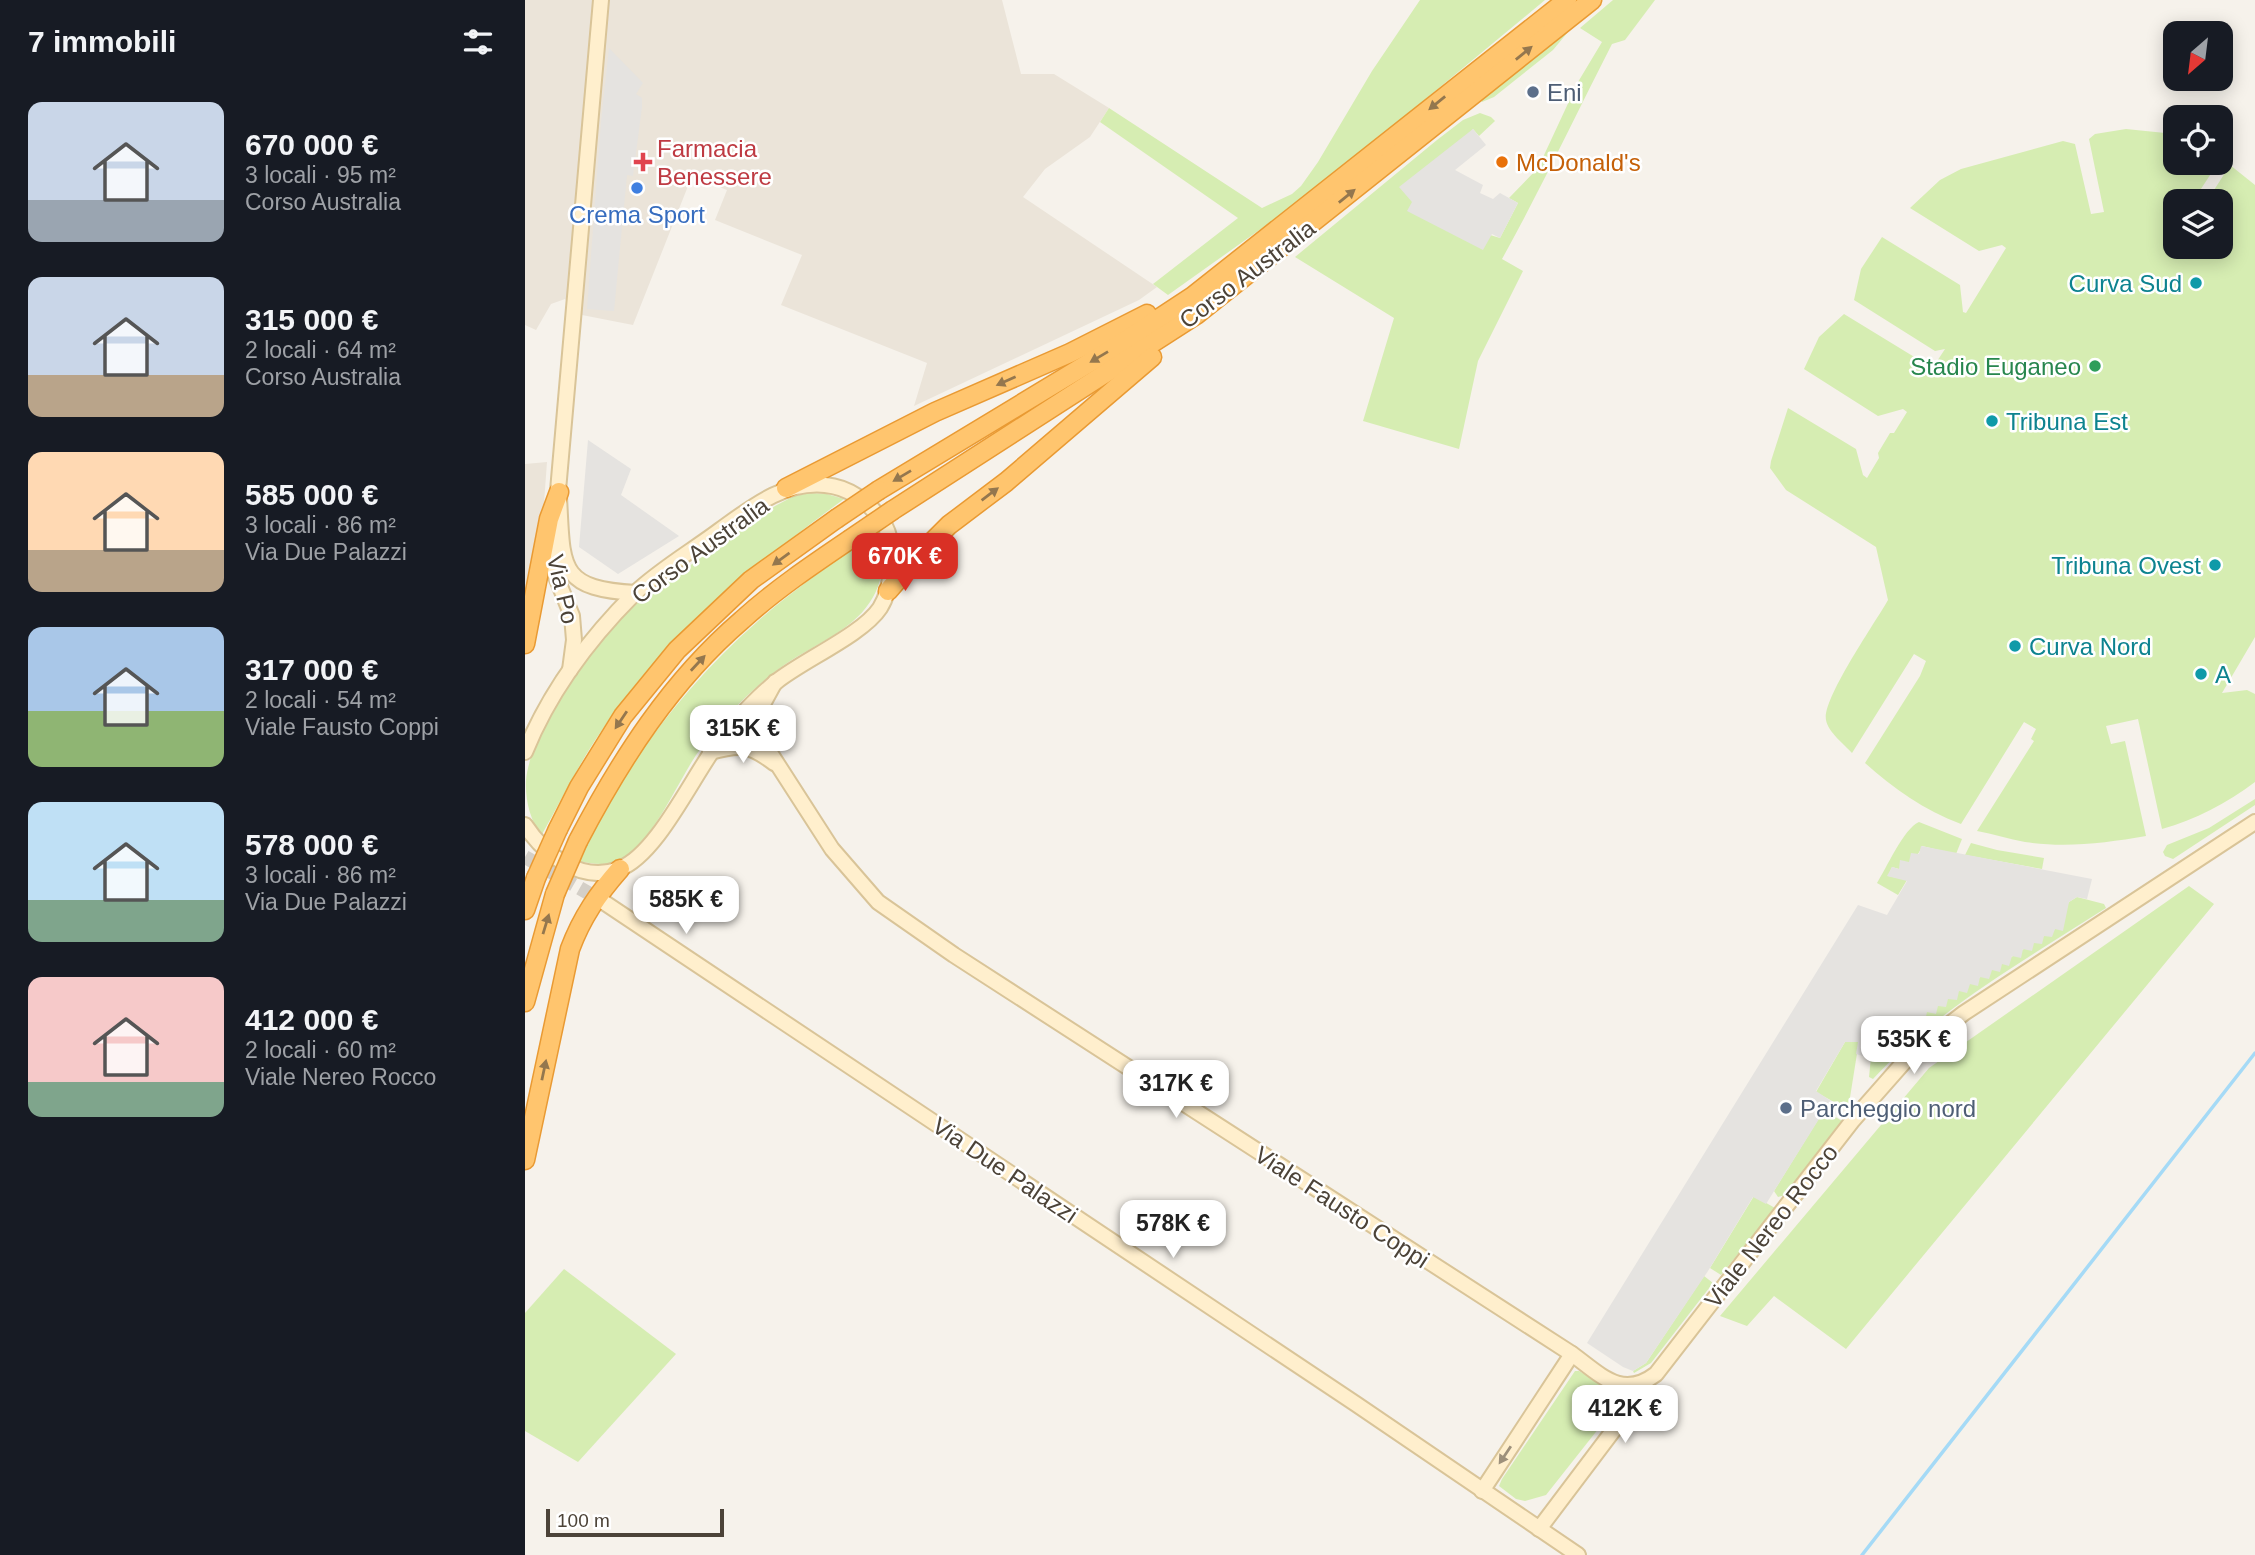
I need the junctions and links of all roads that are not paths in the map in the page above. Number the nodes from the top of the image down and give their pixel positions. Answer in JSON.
{"nodes":[{"id":1,"x":601,"y":0,"type":"edge"},
{"id":2,"x":1567,"y":0,"type":"edge"},
{"id":3,"x":1592,"y":0,"type":"edge"},
{"id":4,"x":1240,"y":259,"type":"junction"},
{"id":5,"x":1196,"y":315,"type":"junction"},
{"id":6,"x":786,"y":488,"type":"junction"},
{"id":7,"x":559,"y":492,"type":"junction"},
{"id":8,"x":888,"y":591,"type":"junction"},
{"id":9,"x":636,"y":593,"type":"junction"},
{"id":10,"x":525,"y":644,"type":"edge"},
{"id":11,"x":570,"y":671,"type":"junction"},
{"id":12,"x":775,"y":682,"type":"junction"},
{"id":13,"x":525,"y":752,"type":"edge"},
{"id":14,"x":711,"y":752,"type":"junction"},
{"id":15,"x":778,"y":766,"type":"junction"},
{"id":16,"x":2255,"y":822,"type":"edge"},
{"id":17,"x":525,"y":825,"type":"edge"},
{"id":18,"x":620,"y":869,"type":"junction"},
{"id":19,"x":605,"y":903,"type":"tunnel mouth"},
{"id":20,"x":525,"y":910,"type":"edge"},
{"id":21,"x":525,"y":1002,"type":"edge"},
{"id":22,"x":525,"y":1160,"type":"edge"},
{"id":23,"x":1572,"y":1354,"type":"junction"},
{"id":24,"x":1637,"y":1386,"type":"junction"},
{"id":25,"x":1482,"y":1491,"type":"junction"},
{"id":26,"x":1539,"y":1529,"type":"junction"},
{"id":27,"x":1578,"y":1555,"type":"edge"}],
"edges":[{"from":1,"to":7,"type":"street"},
{"from":2,"to":4,"type":"highway","name":"Corso Australia","one_way":true},
{"from":5,"to":3,"type":"highway","name":"Corso Australia","one_way":true},
{"from":4,"to":6,"type":"highway","one_way":true},
{"from":4,"to":20,"type":"highway","name":"Corso Australia","one_way":true,"bridge":true},
{"from":8,"to":5,"type":"highway","one_way":true},
{"from":21,"to":5,"type":"highway","name":"Corso Australia","one_way":true,"bridge":true},
{"from":6,"to":8,"type":"street","name":"Corso Australia"},
{"from":6,"to":9,"type":"street","name":"Corso Australia"},
{"from":7,"to":9,"type":"street","name":"Via Po"},
{"from":7,"to":10,"type":"highway"},
{"from":7,"to":11,"type":"street","name":"Via Po"},
{"from":8,"to":12,"type":"street","name":"Corso Australia"},
{"from":9,"to":11,"type":"street","name":"Corso Australia"},
{"from":11,"to":13,"type":"street","name":"Corso Australia"},
{"from":12,"to":14,"type":"street","name":"Corso Australia"},
{"from":12,"to":15,"type":"street","name":"Viale Fausto Coppi"},
{"from":14,"to":15,"type":"street"},
{"from":14,"to":18,"type":"street","name":"Corso Australia"},
{"from":15,"to":23,"type":"street","name":"Viale Fausto Coppi"},
{"from":16,"to":24,"type":"street","name":"Viale Nereo Rocco"},
{"from":17,"to":18,"type":"street"},
{"from":22,"to":18,"type":"highway","one_way":true},
{"from":19,"to":25,"type":"street","name":"Via Due Palazzi"},
{"from":23,"to":24,"type":"street","name":"Viale Fausto Coppi"},
{"from":23,"to":25,"type":"street","one_way":true},
{"from":24,"to":26,"type":"street","name":"Viale Nereo Rocco"},
{"from":25,"to":26,"type":"street","name":"Via Due Palazzi"},
{"from":26,"to":27,"type":"street","name":"Via Due Palazzi"}]}
